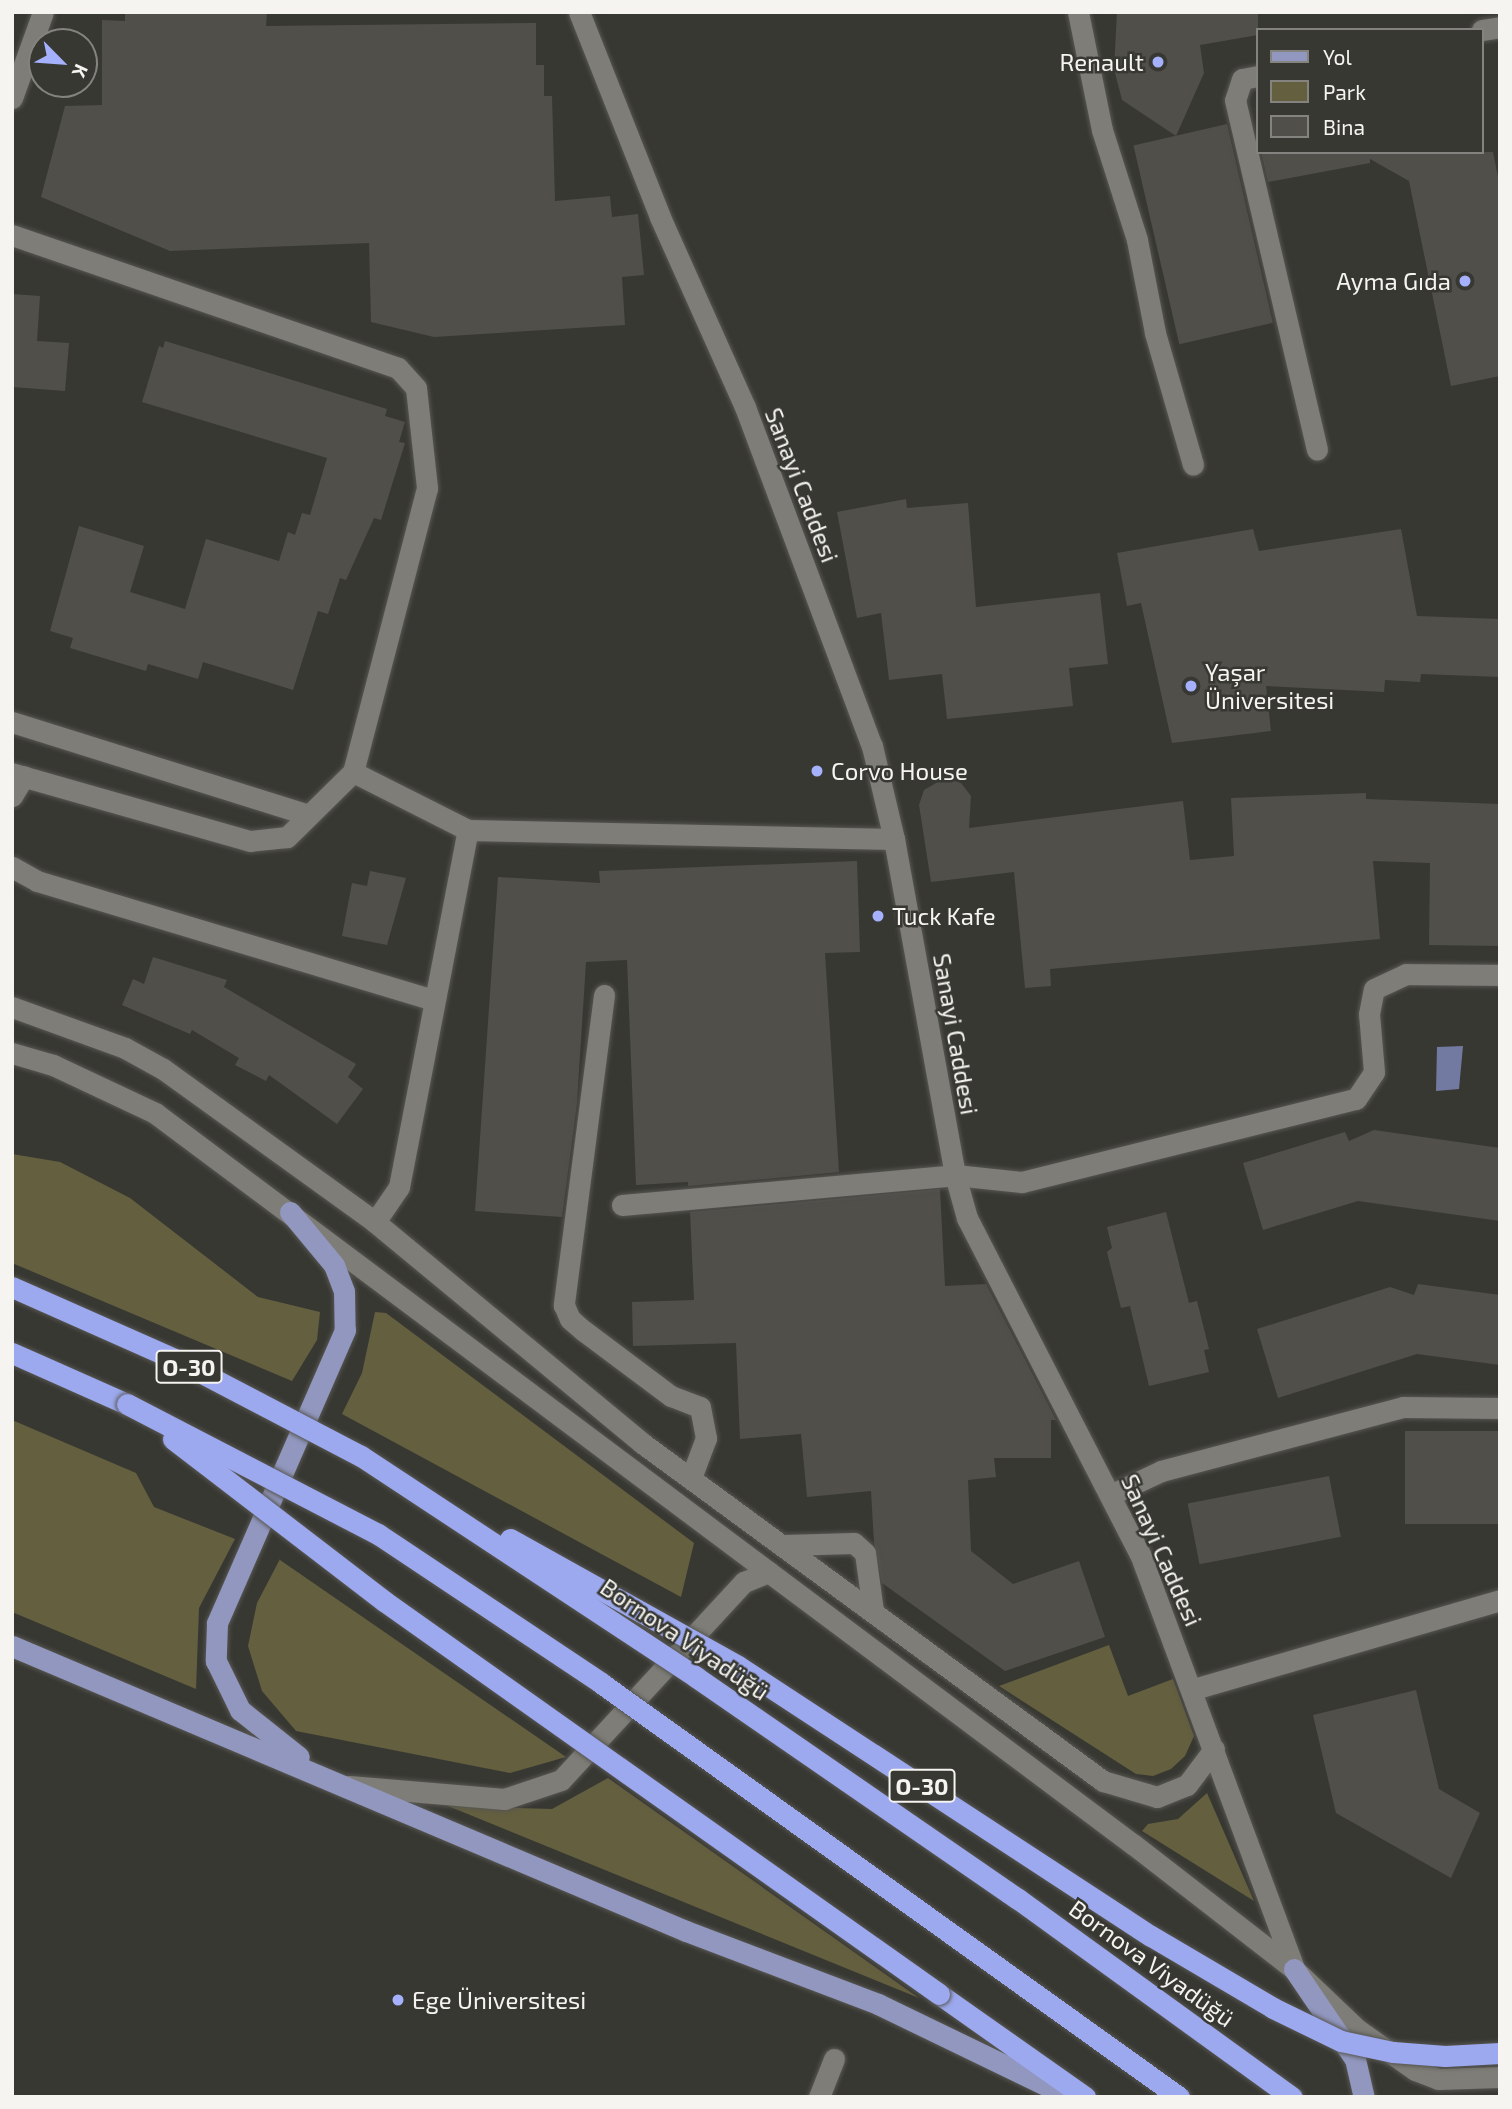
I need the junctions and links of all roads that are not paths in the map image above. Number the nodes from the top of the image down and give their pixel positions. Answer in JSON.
{"nodes":[{"id":1,"x":43,"y":12,"type":"edge"},
{"id":2,"x":579,"y":12,"type":"edge"},
{"id":3,"x":1078,"y":12,"type":"edge"},
{"id":4,"x":1256,"y":76,"type":"edge"},
{"id":5,"x":12,"y":98,"type":"edge"},
{"id":6,"x":12,"y":235,"type":"edge"},
{"id":7,"x":1317,"y":449,"type":"dead end"},
{"id":8,"x":1193,"y":464,"type":"dead end"},
{"id":9,"x":12,"y":722,"type":"edge"},
{"id":10,"x":354,"y":772,"type":"junction"},
{"id":11,"x":18,"y":774,"type":"edge"},
{"id":12,"x":12,"y":796,"type":"edge"},
{"id":13,"x":309,"y":815,"type":"junction"},
{"id":14,"x":468,"y":830,"type":"junction"},
{"id":15,"x":894,"y":839,"type":"junction"},
{"id":16,"x":12,"y":867,"type":"edge"},
{"id":17,"x":1500,"y":975,"type":"edge"},
{"id":18,"x":604,"y":995,"type":"dead end"},
{"id":19,"x":434,"y":1000,"type":"junction"},
{"id":20,"x":12,"y":1007,"type":"edge"},
{"id":21,"x":12,"y":1053,"type":"edge"},
{"id":22,"x":955,"y":1175,"type":"junction"},
{"id":23,"x":622,"y":1205,"type":"dead end"},
{"id":24,"x":290,"y":1212,"type":"junction"},
{"id":25,"x":375,"y":1222,"type":"junction"},
{"id":26,"x":12,"y":1287,"type":"edge"},
{"id":27,"x":12,"y":1353,"type":"edge"},
{"id":28,"x":127,"y":1404,"type":"junction"},
{"id":29,"x":1500,"y":1408,"type":"edge"},
{"id":30,"x":361,"y":1457,"type":"junction"},
{"id":31,"x":691,"y":1478,"type":"junction"},
{"id":32,"x":1110,"y":1495,"type":"junction"},
{"id":33,"x":784,"y":1545,"type":"junction"},
{"id":34,"x":769,"y":1572,"type":"junction"},
{"id":35,"x":1500,"y":1600,"type":"edge"},
{"id":36,"x":873,"y":1611,"type":"junction"},
{"id":37,"x":12,"y":1646,"type":"edge"},
{"id":38,"x":1194,"y":1689,"type":"junction"},
{"id":39,"x":1214,"y":1749,"type":"junction"},
{"id":40,"x":343,"y":1786,"type":"junction"},
{"id":41,"x":1294,"y":1969,"type":"junction"},
{"id":42,"x":1500,"y":2053,"type":"edge"},
{"id":43,"x":834,"y":2059,"type":"dead end"},
{"id":44,"x":1500,"y":2077,"type":"edge"},
{"id":45,"x":819,"y":2097,"type":"edge"},
{"id":46,"x":1070,"y":2097,"type":"edge"},
{"id":47,"x":1085,"y":2097,"type":"edge"},
{"id":48,"x":1179,"y":2097,"type":"edge"},
{"id":49,"x":1292,"y":2097,"type":"edge"},
{"id":50,"x":1364,"y":2097,"type":"edge"}],
"edges":[{"from":1,"to":5,"type":"street"},
{"from":2,"to":15,"type":"street","name":"Sanayi Caddesi"},
{"from":3,"to":8,"type":"street"},
{"from":4,"to":7,"type":"street"},
{"from":6,"to":10,"type":"street"},
{"from":9,"to":13,"type":"street"},
{"from":10,"to":13,"type":"street"},
{"from":10,"to":14,"type":"street"},
{"from":11,"to":12,"type":"street"},
{"from":11,"to":13,"type":"street"},
{"from":14,"to":15,"type":"street"},
{"from":14,"to":19,"type":"street"},
{"from":15,"to":22,"type":"street","name":"Sanayi Caddesi"},
{"from":16,"to":19,"type":"street"},
{"from":17,"to":22,"type":"street"},
{"from":18,"to":31,"type":"street"},
{"from":19,"to":25,"type":"street"},
{"from":20,"to":25,"type":"street"},
{"from":21,"to":24,"type":"street"},
{"from":22,"to":23,"type":"street"},
{"from":22,"to":32,"type":"street","name":"Sanayi Caddesi"},
{"from":24,"to":34,"type":"street"},
{"from":24,"to":40,"type":"main road"},
{"from":25,"to":31,"type":"street"},
{"from":26,"to":30,"type":"highway","name":"Bornova Viyadüğü","number":"O-30","bridge":true},
{"from":27,"to":28,"type":"highway","number":"O-30"},
{"from":28,"to":47,"type":"highway","bridge":true},
{"from":28,"to":48,"type":"highway","number":"O-30","bridge":true},
{"from":29,"to":32,"type":"street"},
{"from":30,"to":42,"type":"highway","number":"O-30","bridge":true},
{"from":30,"to":49,"type":"highway","name":"Bornova Viyadüğü","number":"O-30","bridge":true},
{"from":31,"to":33,"type":"street"},
{"from":32,"to":38,"type":"street","name":"Sanayi Caddesi"},
{"from":33,"to":36,"type":"street"},
{"from":33,"to":36,"type":"street"},
{"from":34,"to":40,"type":"street"},
{"from":34,"to":41,"type":"street"},
{"from":35,"to":38,"type":"street"},
{"from":36,"to":39,"type":"street"},
{"from":37,"to":40,"type":"main road"},
{"from":38,"to":39,"type":"street","name":"Sanayi Caddesi"},
{"from":39,"to":41,"type":"street","name":"Sanayi Caddesi"},
{"from":40,"to":46,"type":"main road"},
{"from":41,"to":44,"type":"street"},
{"from":41,"to":50,"type":"main road"},
{"from":43,"to":45,"type":"street"}]}
